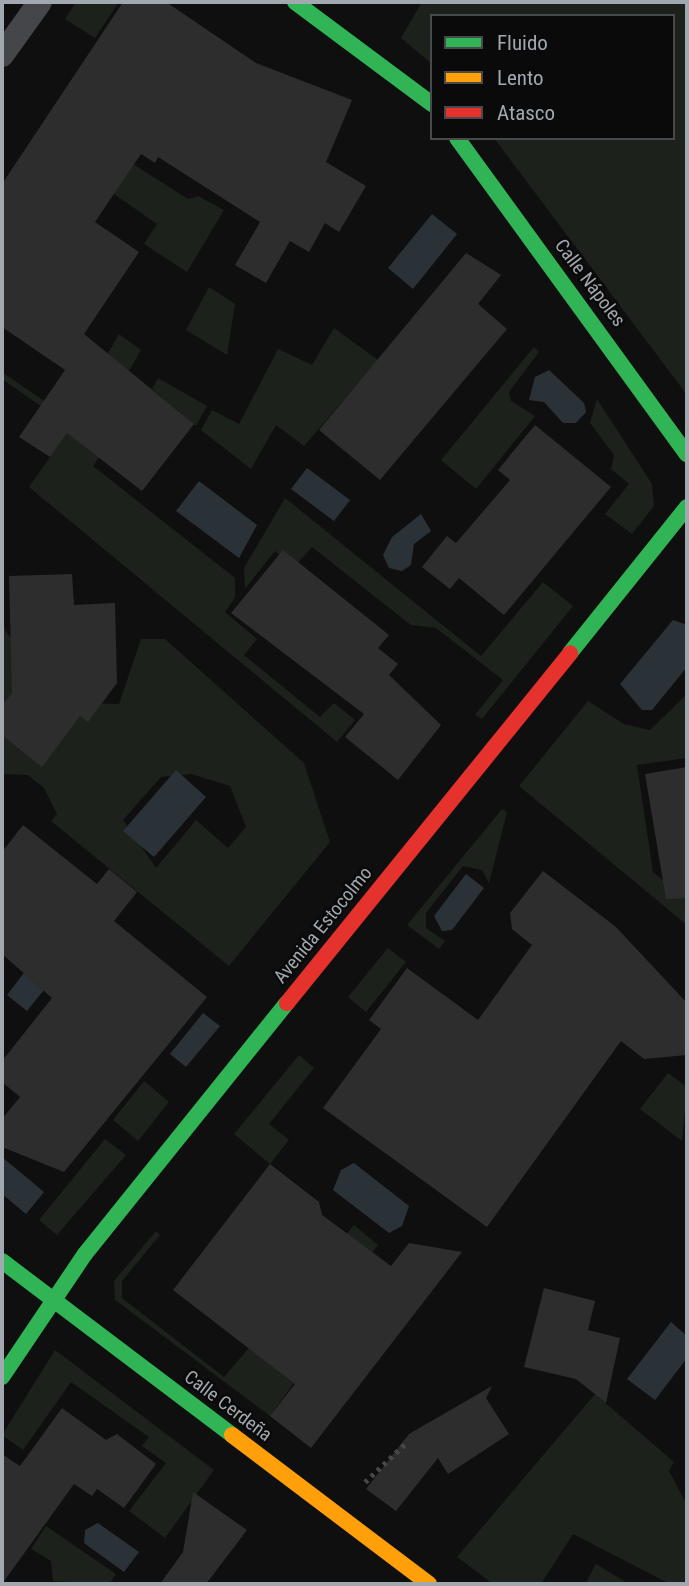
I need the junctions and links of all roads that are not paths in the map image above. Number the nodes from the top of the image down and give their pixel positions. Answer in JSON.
{"nodes":[{"id":1,"x":40,"y":2,"type":"edge"},
{"id":2,"x":295,"y":2,"type":"edge"},
{"id":3,"x":2,"y":55,"type":"edge"},
{"id":4,"x":430,"y":103,"type":"edge"},
{"id":5,"x":458,"y":140,"type":"edge"},
{"id":6,"x":687,"y":454,"type":"edge"},
{"id":7,"x":687,"y":507,"type":"edge"},
{"id":8,"x":2,"y":1261,"type":"edge"},
{"id":9,"x":50,"y":1298,"type":"junction"},
{"id":10,"x":2,"y":1377,"type":"edge"},
{"id":11,"x":429,"y":1584,"type":"edge"}],
"edges":[{"from":1,"to":3,"type":"lane"},
{"from":2,"to":4,"type":"street"},
{"from":5,"to":6,"type":"street","name":"Calle Nápoles"},
{"from":7,"to":9,"type":"street","name":"Avenida Estocolmo"},
{"from":8,"to":9,"type":"street","name":"Calle Cerdeña"},
{"from":9,"to":10,"type":"street","name":"Avenida Estocolmo"},
{"from":9,"to":11,"type":"street","name":"Calle Cerdeña"}]}
